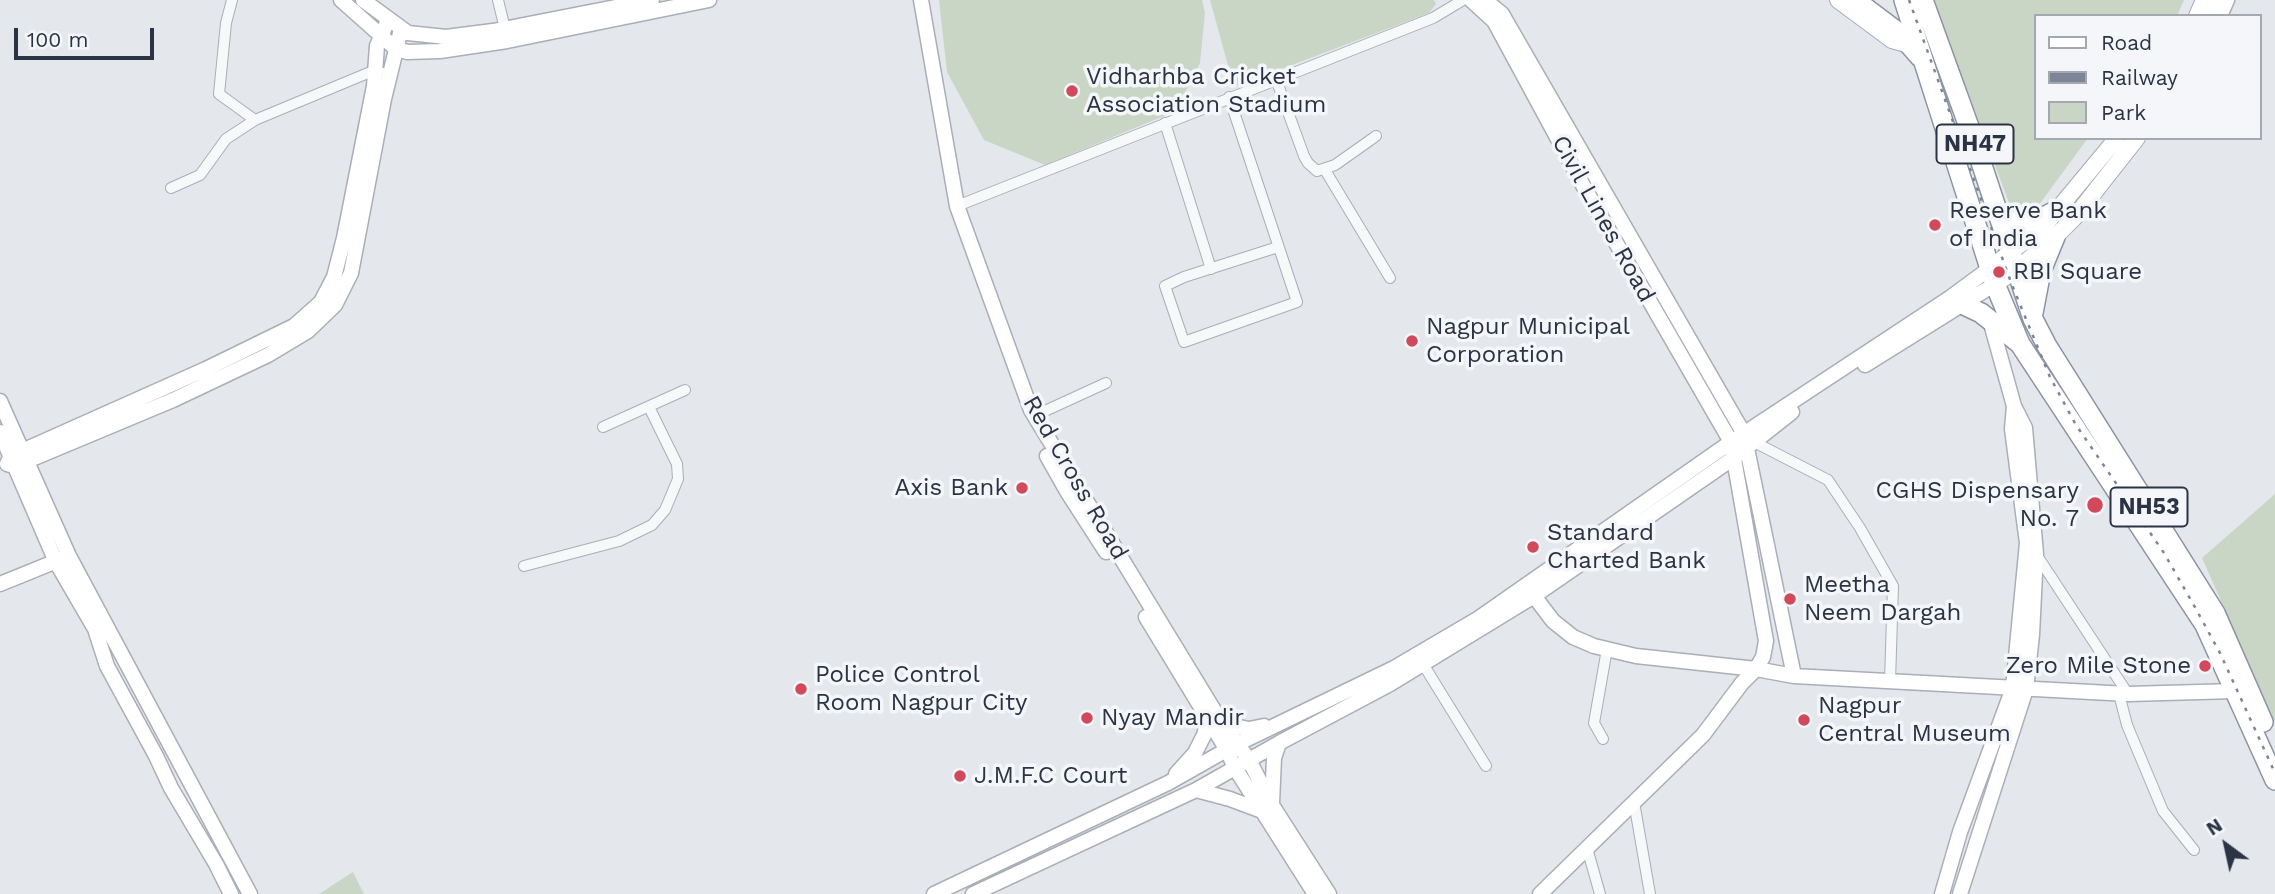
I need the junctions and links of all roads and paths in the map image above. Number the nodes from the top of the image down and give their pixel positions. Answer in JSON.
{"nodes":[{"id":1,"x":232,"y":0,"type":"edge"},
{"id":2,"x":341,"y":0,"type":"edge"},
{"id":3,"x":363,"y":0,"type":"edge"},
{"id":4,"x":498,"y":0,"type":"edge"},
{"id":5,"x":652,"y":0,"type":"edge"},
{"id":6,"x":709,"y":0,"type":"edge"},
{"id":7,"x":914,"y":0,"type":"edge"},
{"id":8,"x":921,"y":0,"type":"edge"},
{"id":9,"x":1463,"y":0,"type":"edge"},
{"id":10,"x":1471,"y":0,"type":"edge"},
{"id":11,"x":1485,"y":0,"type":"edge"},
{"id":12,"x":1838,"y":0,"type":"edge"},
{"id":13,"x":1856,"y":0,"type":"edge"},
{"id":14,"x":1904,"y":0,"type":"edge"},
{"id":15,"x":1923,"y":0,"type":"edge"},
{"id":16,"x":594,"y":5,"type":"edge"},
{"id":17,"x":1879,"y":10,"type":"edge"},
{"id":18,"x":388,"y":20,"type":"junction"},
{"id":19,"x":401,"y":29,"type":"junction"},
{"id":20,"x":505,"y":29,"type":"junction"},
{"id":21,"x":380,"y":36,"type":"junction"},
{"id":22,"x":1936,"y":37,"type":"junction"},
{"id":23,"x":395,"y":48,"type":"junction"},
{"id":24,"x":1917,"y":48,"type":"junction"},
{"id":25,"x":375,"y":72,"type":"junction"},
{"id":26,"x":391,"y":73,"type":"junction"},
{"id":27,"x":1276,"y":79,"type":"junction"},
{"id":28,"x":1229,"y":97,"type":"junction"},
{"id":29,"x":254,"y":120,"type":"junction"},
{"id":30,"x":1165,"y":123,"type":"junction"},
{"id":31,"x":1376,"y":136,"type":"dead end"},
{"id":32,"x":2115,"y":140,"type":"edge"},
{"id":33,"x":2135,"y":140,"type":"edge"},
{"id":34,"x":1325,"y":170,"type":"junction"},
{"id":35,"x":171,"y":188,"type":"dead end"},
{"id":36,"x":957,"y":206,"type":"junction"},
{"id":37,"x":2061,"y":208,"type":"junction"},
{"id":38,"x":2000,"y":219,"type":"junction"},
{"id":39,"x":2055,"y":237,"type":"junction"},
{"id":40,"x":1278,"y":247,"type":"junction"},
{"id":41,"x":2013,"y":261,"type":"junction"},
{"id":42,"x":1211,"y":269,"type":"junction"},
{"id":43,"x":1992,"y":276,"type":"junction"},
{"id":44,"x":1390,"y":278,"type":"dead end"},
{"id":45,"x":1962,"y":304,"type":"junction"},
{"id":46,"x":2033,"y":318,"type":"junction"},
{"id":47,"x":1990,"y":320,"type":"junction"},
{"id":48,"x":2020,"y":344,"type":"junction"},
{"id":49,"x":1106,"y":383,"type":"dead end"},
{"id":50,"x":685,"y":390,"type":"dead end"},
{"id":51,"x":0,"y":401,"type":"edge"},
{"id":52,"x":649,"y":407,"type":"junction"},
{"id":53,"x":1034,"y":416,"type":"junction"},
{"id":54,"x":603,"y":427,"type":"dead end"},
{"id":55,"x":0,"y":432,"type":"edge"},
{"id":56,"x":1742,"y":445,"type":"junction"},
{"id":57,"x":19,"y":458,"type":"junction"},
{"id":58,"x":2031,"y":548,"type":"junction"},
{"id":59,"x":62,"y":559,"type":"junction"},
{"id":60,"x":524,"y":566,"type":"dead end"},
{"id":61,"x":1127,"y":575,"type":"junction"},
{"id":62,"x":0,"y":584,"type":"edge"},
{"id":63,"x":1534,"y":596,"type":"junction"},
{"id":64,"x":1607,"y":649,"type":"junction"},
{"id":65,"x":1423,"y":664,"type":"junction"},
{"id":66,"x":1756,"y":669,"type":"junction"},
{"id":67,"x":1794,"y":676,"type":"junction"},
{"id":68,"x":1890,"y":681,"type":"junction"},
{"id":69,"x":2020,"y":689,"type":"junction"},
{"id":70,"x":2235,"y":691,"type":"junction"},
{"id":71,"x":2123,"y":694,"type":"junction"},
{"id":72,"x":1211,"y":715,"type":"junction"},
{"id":73,"x":1283,"y":723,"type":"junction"},
{"id":74,"x":1603,"y":739,"type":"dead end"},
{"id":75,"x":1279,"y":743,"type":"junction"},
{"id":76,"x":1232,"y":747,"type":"junction"},
{"id":77,"x":2275,"y":748,"type":"edge"},
{"id":78,"x":1249,"y":760,"type":"junction"},
{"id":79,"x":1486,"y":766,"type":"dead end"},
{"id":80,"x":1234,"y":768,"type":"junction"},
{"id":81,"x":2275,"y":780,"type":"edge"},
{"id":82,"x":1168,"y":783,"type":"junction"},
{"id":83,"x":1196,"y":790,"type":"junction"},
{"id":84,"x":1634,"y":802,"type":"junction"},
{"id":85,"x":1267,"y":808,"type":"junction"},
{"id":86,"x":1957,"y":843,"type":"junction"},
{"id":87,"x":1587,"y":848,"type":"junction"},
{"id":88,"x":2194,"y":850,"type":"dead end"},
{"id":89,"x":1974,"y":851,"type":"junction"},
{"id":90,"x":231,"y":894,"type":"edge"},
{"id":91,"x":250,"y":894,"type":"edge"},
{"id":92,"x":934,"y":894,"type":"edge"},
{"id":93,"x":973,"y":894,"type":"edge"},
{"id":94,"x":1315,"y":894,"type":"edge"},
{"id":95,"x":1329,"y":894,"type":"edge"},
{"id":96,"x":1540,"y":894,"type":"edge"},
{"id":97,"x":1600,"y":894,"type":"edge"},
{"id":98,"x":1650,"y":894,"type":"edge"},
{"id":99,"x":1942,"y":894,"type":"edge"},
{"id":100,"x":1960,"y":894,"type":"edge"}],
"edges":[{"from":1,"to":29,"type":"street"},
{"from":2,"to":21,"type":"street"},
{"from":3,"to":18,"type":"street"},
{"from":4,"to":20,"type":"street"},
{"from":5,"to":16,"type":"street"},
{"from":6,"to":23,"type":"street"},
{"from":7,"to":61,"type":"street"},
{"from":8,"to":36,"type":"street","name":"Red Cross Road"},
{"from":9,"to":27,"type":"street"},
{"from":10,"to":56,"type":"street","name":"Civil Lines Road"},
{"from":11,"to":56,"type":"street"},
{"from":12,"to":24,"type":"main road"},
{"from":13,"to":17,"type":"highway"},
{"from":14,"to":24,"type":"highway"},
{"from":15,"to":22,"type":"highway"},
{"from":16,"to":20,"type":"street"},
{"from":17,"to":24,"type":"highway"},
{"from":18,"to":19,"type":"street"},
{"from":18,"to":21,"type":"street"},
{"from":19,"to":20,"type":"street"},
{"from":19,"to":23,"type":"street"},
{"from":21,"to":23,"type":"street"},
{"from":21,"to":25,"type":"street"},
{"from":22,"to":24,"type":"highway"},
{"from":22,"to":38,"type":"highway","number":"NH47"},
{"from":23,"to":26,"type":"street"},
{"from":24,"to":43,"type":"highway","number":"NH47"},
{"from":25,"to":26,"type":"street"},
{"from":25,"to":29,"type":"street"},
{"from":25,"to":57,"type":"street"},
{"from":26,"to":57,"type":"street"},
{"from":27,"to":28,"type":"street"},
{"from":27,"to":34,"type":"street"},
{"from":28,"to":30,"type":"street"},
{"from":28,"to":40,"type":"street"},
{"from":29,"to":35,"type":"street"},
{"from":30,"to":36,"type":"street"},
{"from":30,"to":42,"type":"street"},
{"from":31,"to":34,"type":"street"},
{"from":32,"to":37,"type":"main road"},
{"from":33,"to":39,"type":"main road"},
{"from":34,"to":44,"type":"street"},
{"from":36,"to":53,"type":"street","name":"Red Cross Road"},
{"from":37,"to":38,"type":"highway"},
{"from":37,"to":41,"type":"main road"},
{"from":38,"to":41,"type":"highway","number":"NH47"},
{"from":39,"to":41,"type":"main road"},
{"from":39,"to":46,"type":"highway"},
{"from":40,"to":42,"type":"street"},
{"from":40,"to":42,"type":"street"},
{"from":41,"to":43,"type":"main road"},
{"from":41,"to":46,"type":"highway","number":"NH53"},
{"from":43,"to":45,"type":"street"},
{"from":43,"to":48,"type":"highway","number":"NH53"},
{"from":43,"to":56,"type":"street"},
{"from":45,"to":47,"type":"highway"},
{"from":45,"to":56,"type":"street"},
{"from":46,"to":77,"type":"highway","number":"NH53"},
{"from":47,"to":48,"type":"highway"},
{"from":47,"to":58,"type":"street"},
{"from":48,"to":70,"type":"highway","number":"NH53"},
{"from":49,"to":53,"type":"street"},
{"from":50,"to":52,"type":"street"},
{"from":51,"to":57,"type":"street"},
{"from":52,"to":54,"type":"street"},
{"from":52,"to":60,"type":"street"},
{"from":53,"to":61,"type":"street","name":"Red Cross Road"},
{"from":55,"to":57,"type":"street"},
{"from":56,"to":63,"type":"street"},
{"from":56,"to":66,"type":"street"},
{"from":56,"to":67,"type":"street"},
{"from":56,"to":68,"type":"street"},
{"from":56,"to":73,"type":"street"},
{"from":57,"to":59,"type":"street"},
{"from":58,"to":69,"type":"street"},
{"from":58,"to":71,"type":"street"},
{"from":59,"to":62,"type":"street"},
{"from":59,"to":90,"type":"street"},
{"from":59,"to":91,"type":"street"},
{"from":61,"to":72,"type":"street","name":"Red Cross Road"},
{"from":63,"to":64,"type":"street"},
{"from":63,"to":65,"type":"street"},
{"from":64,"to":66,"type":"street"},
{"from":64,"to":74,"type":"street"},
{"from":65,"to":75,"type":"street"},
{"from":65,"to":79,"type":"street"},
{"from":66,"to":67,"type":"street"},
{"from":66,"to":84,"type":"street"},
{"from":67,"to":68,"type":"street"},
{"from":68,"to":69,"type":"street"},
{"from":69,"to":71,"type":"street"},
{"from":69,"to":86,"type":"street"},
{"from":69,"to":89,"type":"street"},
{"from":70,"to":71,"type":"street"},
{"from":70,"to":81,"type":"highway","number":"NH53"},
{"from":71,"to":88,"type":"street"},
{"from":72,"to":73,"type":"street"},
{"from":72,"to":76,"type":"street","name":"Red Cross Road"},
{"from":72,"to":82,"type":"street"},
{"from":73,"to":76,"type":"street"},
{"from":75,"to":78,"type":"street"},
{"from":75,"to":85,"type":"street"},
{"from":76,"to":78,"type":"street","name":"Red Cross Road"},
{"from":76,"to":80,"type":"street","name":"Red Cross Road"},
{"from":76,"to":82,"type":"street"},
{"from":78,"to":80,"type":"street"},
{"from":78,"to":85,"type":"street","name":"Red Cross Road"},
{"from":80,"to":83,"type":"street"},
{"from":80,"to":85,"type":"street","name":"Red Cross Road"},
{"from":82,"to":92,"type":"street"},
{"from":83,"to":85,"type":"street"},
{"from":83,"to":93,"type":"street"},
{"from":84,"to":87,"type":"street"},
{"from":84,"to":98,"type":"street"},
{"from":85,"to":94,"type":"street","name":"Red Cross Road"},
{"from":85,"to":95,"type":"street","name":"Red Cross Road"},
{"from":86,"to":89,"type":"street"},
{"from":86,"to":99,"type":"street"},
{"from":87,"to":96,"type":"street"},
{"from":87,"to":97,"type":"street"},
{"from":89,"to":100,"type":"street"}]}
